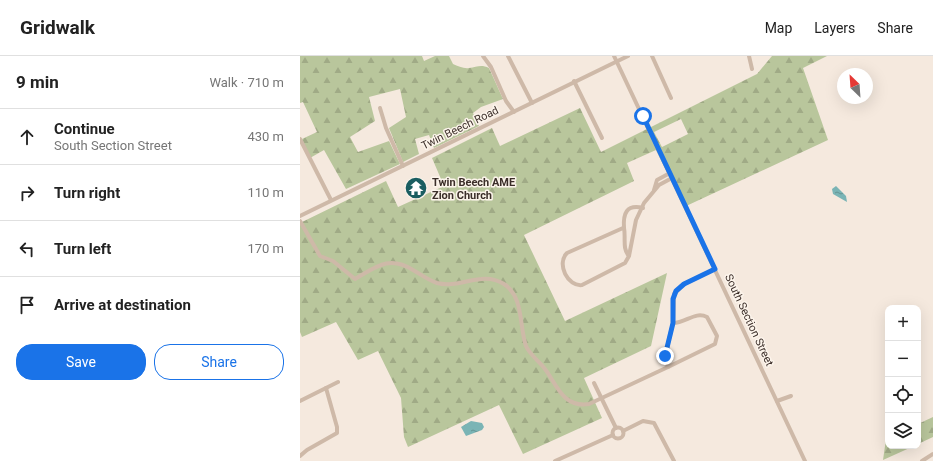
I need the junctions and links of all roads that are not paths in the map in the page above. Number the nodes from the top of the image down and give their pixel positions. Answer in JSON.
{"nodes":[{"id":1,"x":483,"y":56,"type":"edge"},
{"id":2,"x":508,"y":56,"type":"edge"},
{"id":3,"x":614,"y":56,"type":"edge"},
{"id":4,"x":628,"y":56,"type":"edge"},
{"id":5,"x":652,"y":56,"type":"edge"},
{"id":6,"x":749,"y":56,"type":"edge"},
{"id":7,"x":617,"y":62,"type":"junction"},
{"id":8,"x":752,"y":69,"type":"dead end"},
{"id":9,"x":574,"y":82,"type":"junction"},
{"id":10,"x":671,"y":98,"type":"dead end"},
{"id":11,"x":532,"y":103,"type":"junction"},
{"id":12,"x":380,"y":108,"type":"dead end"},
{"id":13,"x":514,"y":112,"type":"junction"},
{"id":14,"x":602,"y":138,"type":"dead end"},
{"id":15,"x":300,"y":139,"type":"edge"},
{"id":16,"x":403,"y":166,"type":"junction"},
{"id":17,"x":670,"y":173,"type":"junction"},
{"id":18,"x":672,"y":178,"type":"junction"},
{"id":19,"x":653,"y":191,"type":"junction"},
{"id":20,"x":331,"y":200,"type":"junction"},
{"id":21,"x":642,"y":208,"type":"junction"},
{"id":22,"x":300,"y":216,"type":"edge"},
{"id":23,"x":300,"y":220,"type":"edge"},
{"id":24,"x":624,"y":228,"type":"junction"},
{"id":25,"x":628,"y":256,"type":"junction"},
{"id":26,"x":715,"y":269,"type":"junction"},
{"id":27,"x":673,"y":323,"type":"junction"},
{"id":28,"x":668,"y":366,"type":"junction"},
{"id":29,"x":338,"y":382,"type":"dead end"},
{"id":30,"x":594,"y":382,"type":"dead end"},
{"id":31,"x":326,"y":388,"type":"junction"},
{"id":32,"x":791,"y":396,"type":"dead end"},
{"id":33,"x":602,"y":398,"type":"junction"},
{"id":34,"x":300,"y":401,"type":"edge"},
{"id":35,"x":777,"y":401,"type":"junction"},
{"id":36,"x":616,"y":428,"type":"junction"},
{"id":37,"x":623,"y":431,"type":"junction"},
{"id":38,"x":613,"y":435,"type":"junction"},
{"id":39,"x":933,"y":454,"type":"edge"},
{"id":40,"x":300,"y":456,"type":"edge"},
{"id":41,"x":554,"y":461,"type":"edge"},
{"id":42,"x":674,"y":461,"type":"edge"},
{"id":43,"x":805,"y":461,"type":"edge"},
{"id":44,"x":922,"y":461,"type":"edge"}],
"edges":[{"from":1,"to":13,"type":"street"},
{"from":2,"to":11,"type":"street"},
{"from":3,"to":7,"type":"street","name":"South Section Street"},
{"from":4,"to":7,"type":"street","name":"Twin Beech Road"},
{"from":5,"to":10,"type":"street"},
{"from":6,"to":8,"type":"street"},
{"from":7,"to":9,"type":"street","name":"Twin Beech Road"},
{"from":7,"to":17,"type":"street","name":"South Section Street"},
{"from":9,"to":11,"type":"street","name":"Twin Beech Road"},
{"from":9,"to":14,"type":"street"},
{"from":11,"to":13,"type":"street","name":"Twin Beech Road"},
{"from":12,"to":16,"type":"street"},
{"from":13,"to":16,"type":"street","name":"Twin Beech Road"},
{"from":15,"to":20,"type":"street"},
{"from":16,"to":20,"type":"street","name":"Twin Beech Road"},
{"from":17,"to":18,"type":"street","name":"South Section Street"},
{"from":17,"to":19,"type":"street"},
{"from":18,"to":19,"type":"street"},
{"from":18,"to":26,"type":"street","name":"South Section Street"},
{"from":19,"to":21,"type":"street"},
{"from":20,"to":22,"type":"street","name":"Twin Beech Road"},
{"from":21,"to":24,"type":"street"},
{"from":21,"to":25,"type":"street"},
{"from":23,"to":33,"type":"street"},
{"from":24,"to":25,"type":"street"},
{"from":24,"to":25,"type":"street"},
{"from":26,"to":27,"type":"street"},
{"from":26,"to":35,"type":"street","name":"South Section Street"},
{"from":27,"to":28,"type":"street"},
{"from":27,"to":28,"type":"street"},
{"from":28,"to":33,"type":"street"},
{"from":29,"to":31,"type":"street"},
{"from":30,"to":33,"type":"street"},
{"from":31,"to":34,"type":"street"},
{"from":31,"to":40,"type":"street"},
{"from":32,"to":35,"type":"street"},
{"from":33,"to":36,"type":"street"},
{"from":35,"to":43,"type":"street","name":"South Section Street"},
{"from":36,"to":37,"type":"street"},
{"from":36,"to":38,"type":"street"},
{"from":37,"to":38,"type":"street"},
{"from":37,"to":42,"type":"street"},
{"from":38,"to":41,"type":"street"},
{"from":39,"to":44,"type":"street"}]}
